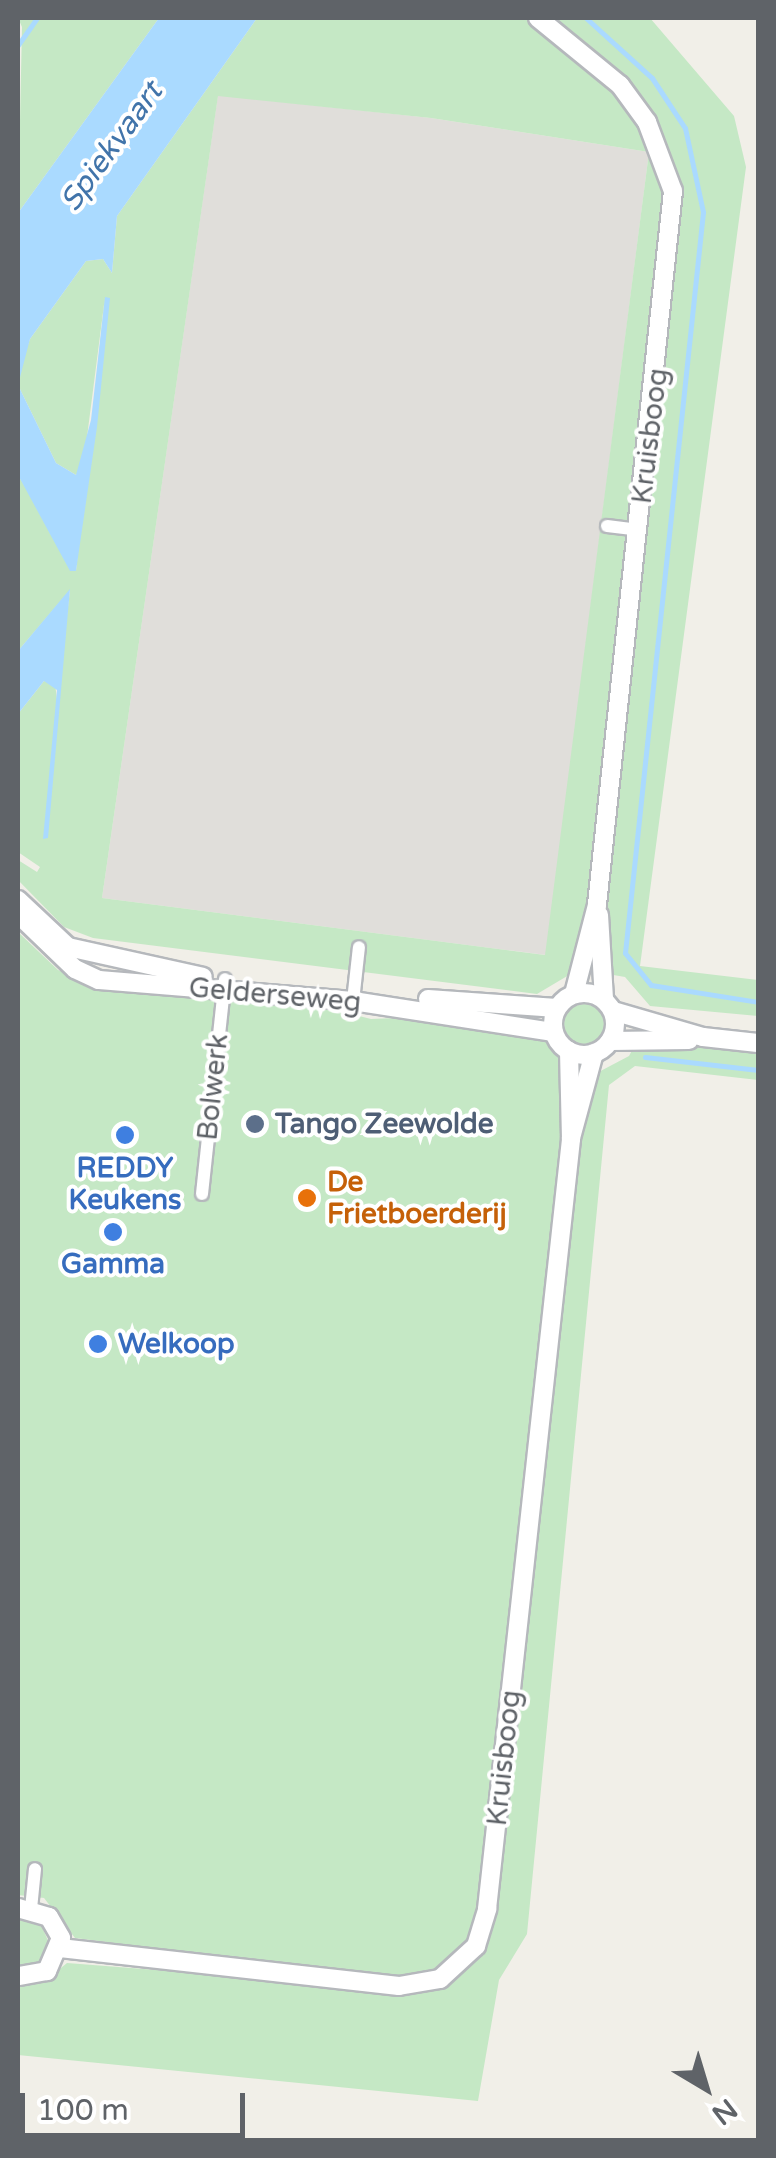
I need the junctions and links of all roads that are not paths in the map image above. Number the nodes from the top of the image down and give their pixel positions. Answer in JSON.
{"nodes":[{"id":1,"x":538,"y":18,"type":"edge"},
{"id":2,"x":607,"y":526,"type":"dead end"},
{"id":3,"x":638,"y":530,"type":"junction"},
{"id":4,"x":18,"y":900,"type":"edge"},
{"id":5,"x":597,"y":905,"type":"junction"},
{"id":6,"x":18,"y":914,"type":"edge"},
{"id":7,"x":359,"y":947,"type":"dead end"},
{"id":8,"x":225,"y":984,"type":"junction"},
{"id":9,"x":574,"y":994,"type":"junction"},
{"id":10,"x":353,"y":996,"type":"junction"},
{"id":11,"x":608,"y":1005,"type":"junction"},
{"id":12,"x":557,"y":1008,"type":"junction"},
{"id":13,"x":554,"y":1032,"type":"junction"},
{"id":14,"x":703,"y":1037,"type":"junction"},
{"id":15,"x":610,"y":1041,"type":"junction"},
{"id":16,"x":758,"y":1043,"type":"edge"},
{"id":17,"x":570,"y":1052,"type":"junction"},
{"id":18,"x":594,"y":1053,"type":"junction"},
{"id":19,"x":570,"y":1139,"type":"junction"},
{"id":20,"x":202,"y":1194,"type":"dead end"},
{"id":21,"x":35,"y":1870,"type":"dead end"},
{"id":22,"x":24,"y":1909,"type":"edge"},
{"id":23,"x":60,"y":1948,"type":"junction"},
{"id":24,"x":18,"y":1976,"type":"edge"}],
"edges":[{"from":1,"to":3,"type":"main road","name":"Kruisboog"},
{"from":2,"to":3,"type":"street"},
{"from":3,"to":5,"type":"main road","name":"Kruisboog"},
{"from":4,"to":8,"type":"main road","name":"Gelderseweg"},
{"from":5,"to":9,"type":"main road","name":"Kruisboog"},
{"from":5,"to":11,"type":"main road","name":"Kruisboog"},
{"from":6,"to":8,"type":"main road","name":"Gelderseweg"},
{"from":7,"to":10,"type":"street"},
{"from":8,"to":10,"type":"main road","name":"Gelderseweg"},
{"from":8,"to":20,"type":"street","name":"Bolwerk"},
{"from":9,"to":11,"type":"main road"},
{"from":9,"to":12,"type":"main road"},
{"from":10,"to":12,"type":"main road","name":"Gelderseweg"},
{"from":10,"to":13,"type":"main road","name":"Gelderseweg"},
{"from":11,"to":14,"type":"main road"},
{"from":11,"to":15,"type":"main road"},
{"from":12,"to":13,"type":"main road"},
{"from":13,"to":17,"type":"main road"},
{"from":14,"to":15,"type":"main road"},
{"from":14,"to":16,"type":"main road"},
{"from":15,"to":18,"type":"main road"},
{"from":17,"to":18,"type":"main road"},
{"from":17,"to":19,"type":"main road","name":"Kruisboog"},
{"from":18,"to":19,"type":"main road","name":"Kruisboog"},
{"from":19,"to":23,"type":"main road","name":"Kruisboog"},
{"from":21,"to":22,"type":"street"},
{"from":22,"to":23,"type":"main road"},
{"from":23,"to":24,"type":"main road"}]}
